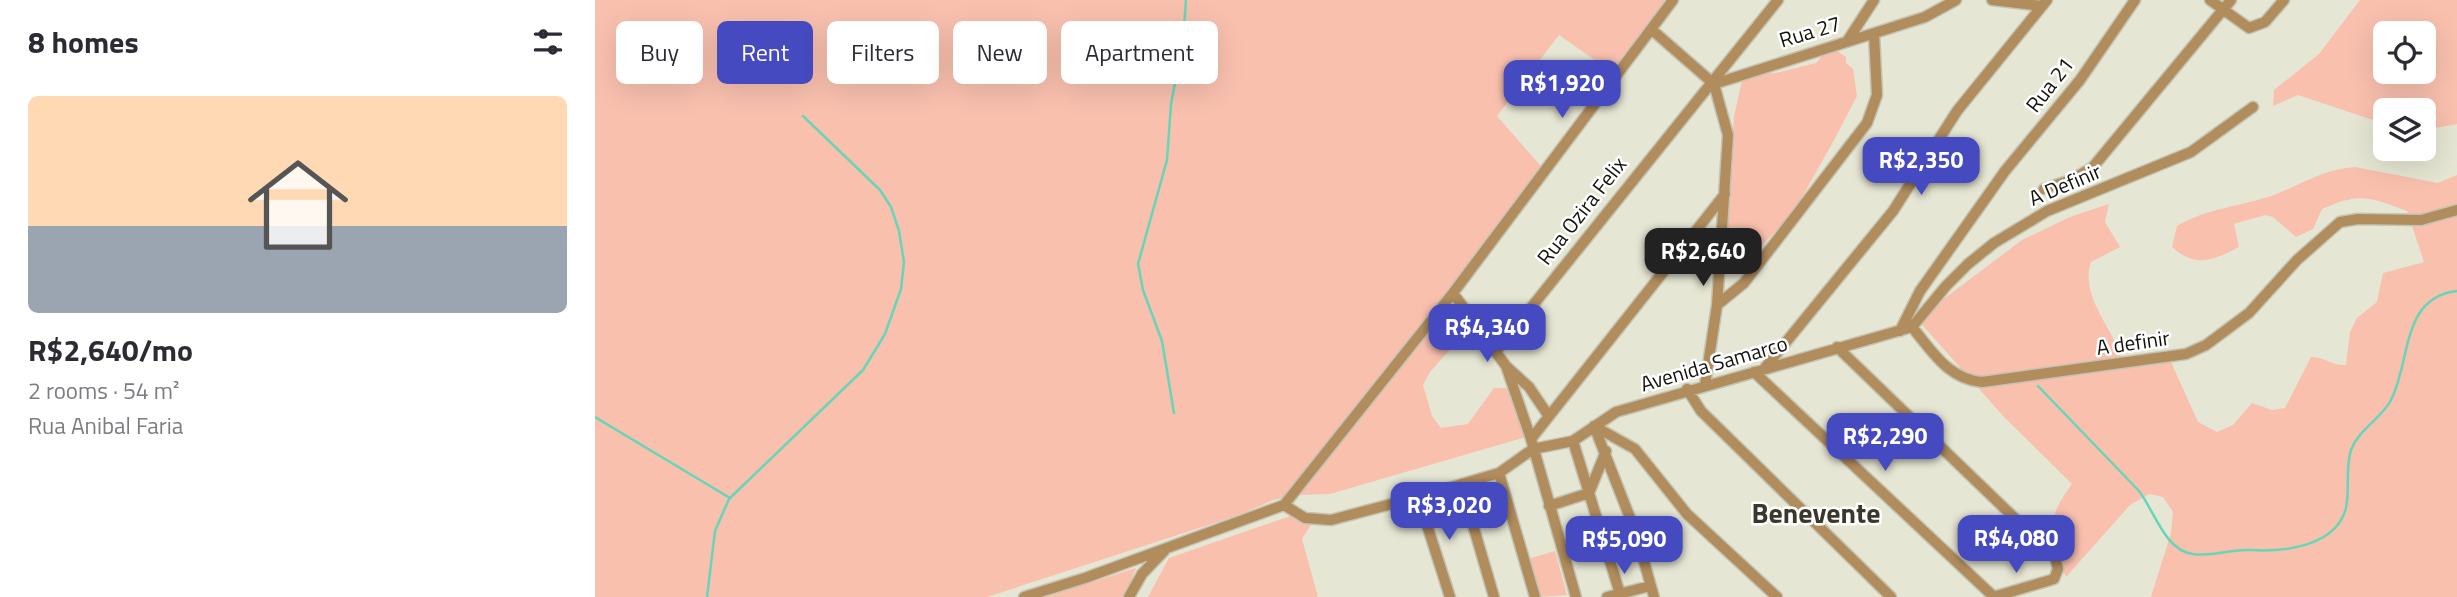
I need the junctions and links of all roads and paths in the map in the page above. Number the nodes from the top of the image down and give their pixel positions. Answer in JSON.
{"nodes":[{"id":1,"x":1673,"y":0,"type":"edge"},
{"id":2,"x":1778,"y":0,"type":"edge"},
{"id":3,"x":1874,"y":0,"type":"edge"},
{"id":4,"x":1956,"y":0,"type":"edge"},
{"id":5,"x":1992,"y":0,"type":"edge"},
{"id":6,"x":2135,"y":0,"type":"edge"},
{"id":7,"x":2210,"y":0,"type":"edge"},
{"id":8,"x":2284,"y":0,"type":"edge"},
{"id":9,"x":2044,"y":3,"type":"edge"},
{"id":10,"x":2227,"y":5,"type":"edge"},
{"id":11,"x":1651,"y":29,"type":"junction"},
{"id":12,"x":1874,"y":34,"type":"junction"},
{"id":13,"x":1848,"y":40,"type":"junction"},
{"id":14,"x":1712,"y":82,"type":"junction"},
{"id":15,"x":2253,"y":107,"type":"dead end"},
{"id":16,"x":2044,"y":189,"type":"dead end"},
{"id":17,"x":1725,"y":194,"type":"junction"},
{"id":18,"x":2457,"y":210,"type":"edge"},
{"id":19,"x":1453,"y":293,"type":"junction"},
{"id":20,"x":1717,"y":305,"type":"junction"},
{"id":21,"x":1912,"y":327,"type":"junction"},
{"id":22,"x":1900,"y":331,"type":"junction"},
{"id":23,"x":1837,"y":347,"type":"junction"},
{"id":24,"x":1497,"y":350,"type":"junction"},
{"id":25,"x":1506,"y":366,"type":"junction"},
{"id":26,"x":1759,"y":371,"type":"junction"},
{"id":27,"x":1705,"y":385,"type":"junction"},
{"id":28,"x":1687,"y":389,"type":"junction"},
{"id":29,"x":1548,"y":415,"type":"junction"},
{"id":30,"x":1594,"y":426,"type":"junction"},
{"id":31,"x":1573,"y":441,"type":"junction"},
{"id":32,"x":1532,"y":444,"type":"junction"},
{"id":33,"x":1606,"y":451,"type":"junction"},
{"id":34,"x":1499,"y":473,"type":"junction"},
{"id":35,"x":1461,"y":484,"type":"junction"},
{"id":36,"x":1589,"y":493,"type":"junction"},
{"id":37,"x":1418,"y":498,"type":"junction"},
{"id":38,"x":1284,"y":505,"type":"junction"},
{"id":39,"x":1549,"y":506,"type":"junction"},
{"id":40,"x":1170,"y":546,"type":"junction"},
{"id":41,"x":1652,"y":591,"type":"edge"},
{"id":42,"x":1621,"y":595,"type":"edge"},
{"id":43,"x":1024,"y":597,"type":"edge"},
{"id":44,"x":1129,"y":597,"type":"edge"},
{"id":45,"x":1450,"y":597,"type":"edge"},
{"id":46,"x":1494,"y":597,"type":"edge"},
{"id":47,"x":1535,"y":597,"type":"edge"},
{"id":48,"x":1576,"y":597,"type":"edge"},
{"id":49,"x":1607,"y":597,"type":"edge"},
{"id":50,"x":1777,"y":597,"type":"edge"},
{"id":51,"x":1891,"y":597,"type":"edge"},
{"id":52,"x":1993,"y":597,"type":"edge"}],
"edges":[{"from":1,"to":11,"type":"street"},
{"from":2,"to":14,"type":"street","name":"Rua Ozira Felix"},
{"from":3,"to":13,"type":"street"},
{"from":4,"to":12,"type":"street","name":"Rua 27"},
{"from":5,"to":9,"type":"street"},
{"from":6,"to":22,"type":"street","name":"Rua 21"},
{"from":7,"to":10,"type":"street"},
{"from":8,"to":10,"type":"street"},
{"from":9,"to":26,"type":"street"},
{"from":10,"to":16,"type":"street"},
{"from":11,"to":14,"type":"street"},
{"from":11,"to":19,"type":"street"},
{"from":12,"to":13,"type":"street","name":"Rua 27"},
{"from":12,"to":20,"type":"street"},
{"from":13,"to":14,"type":"street","name":"Rua 27"},
{"from":14,"to":17,"type":"street"},
{"from":14,"to":24,"type":"street","name":"Rua Ozira Felix"},
{"from":15,"to":21,"type":"street","name":"A Definir"},
{"from":17,"to":20,"type":"street"},
{"from":17,"to":29,"type":"street"},
{"from":18,"to":21,"type":"street","name":"A definir"},
{"from":19,"to":24,"type":"street"},
{"from":19,"to":38,"type":"street"},
{"from":20,"to":27,"type":"street"},
{"from":21,"to":22,"type":"street","name":"Avenida Samarco"},
{"from":22,"to":23,"type":"street","name":"Avenida Samarco"},
{"from":23,"to":26,"type":"street","name":"Avenida Samarco"},
{"from":23,"to":52,"type":"street"},
{"from":24,"to":25,"type":"street"},
{"from":25,"to":29,"type":"street"},
{"from":25,"to":32,"type":"street"},
{"from":26,"to":27,"type":"street","name":"Avenida Samarco"},
{"from":26,"to":52,"type":"street"},
{"from":27,"to":28,"type":"street","name":"Avenida Samarco"},
{"from":28,"to":30,"type":"street","name":"Avenida Samarco"},
{"from":28,"to":51,"type":"street"},
{"from":29,"to":32,"type":"street"},
{"from":30,"to":31,"type":"street","name":"Avenida Samarco"},
{"from":30,"to":33,"type":"street"},
{"from":30,"to":50,"type":"street"},
{"from":31,"to":32,"type":"street","name":"Avenida Samarco"},
{"from":31,"to":36,"type":"street"},
{"from":32,"to":34,"type":"street"},
{"from":32,"to":39,"type":"street"},
{"from":33,"to":36,"type":"street"},
{"from":33,"to":41,"type":"street"},
{"from":34,"to":35,"type":"street"},
{"from":34,"to":47,"type":"street"},
{"from":35,"to":37,"type":"street"},
{"from":35,"to":46,"type":"street"},
{"from":36,"to":39,"type":"street"},
{"from":36,"to":42,"type":"street"},
{"from":37,"to":38,"type":"street"},
{"from":37,"to":45,"type":"street"},
{"from":38,"to":40,"type":"street"},
{"from":39,"to":48,"type":"street"},
{"from":40,"to":43,"type":"street"},
{"from":40,"to":44,"type":"street"},
{"from":41,"to":42,"type":"street"},
{"from":42,"to":49,"type":"street"}]}
